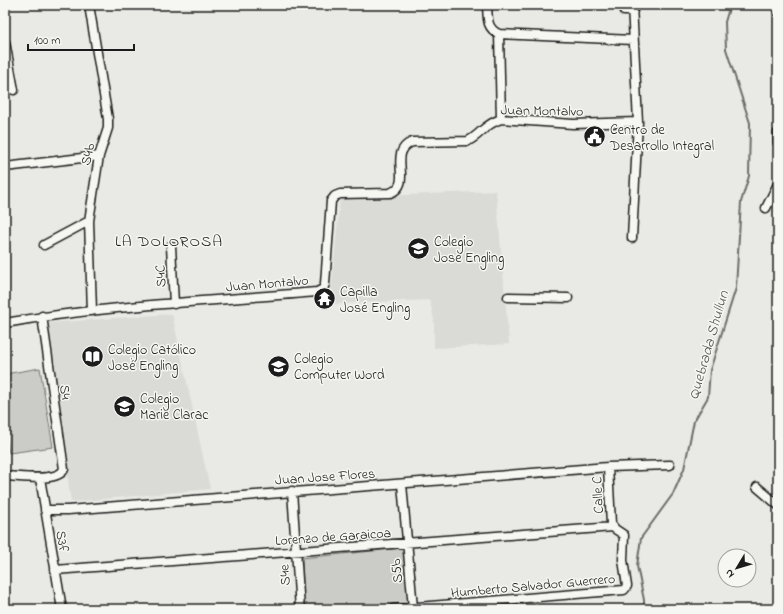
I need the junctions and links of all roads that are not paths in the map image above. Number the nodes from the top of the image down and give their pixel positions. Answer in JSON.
{"nodes":[{"id":1,"x":89,"y":5,"type":"edge"},
{"id":2,"x":487,"y":5,"type":"edge"},
{"id":3,"x":776,"y":5,"type":"edge"},
{"id":4,"x":633,"y":8,"type":"edge"},
{"id":5,"x":624,"y":11,"type":"dead end"},
{"id":6,"x":778,"y":12,"type":"edge"},
{"id":7,"x":496,"y":32,"type":"junction"},
{"id":8,"x":633,"y":40,"type":"junction"},
{"id":9,"x":5,"y":42,"type":"edge"},
{"id":10,"x":14,"y":90,"type":"dead end"},
{"id":11,"x":501,"y":119,"type":"junction"},
{"id":12,"x":638,"y":122,"type":"junction"},
{"id":13,"x":778,"y":133,"type":"edge"},
{"id":14,"x":778,"y":143,"type":"edge"},
{"id":15,"x":99,"y":156,"type":"junction"},
{"id":16,"x":5,"y":167,"type":"edge"},
{"id":17,"x":778,"y":184,"type":"edge"},
{"id":18,"x":766,"y":208,"type":"dead end"},
{"id":19,"x":89,"y":221,"type":"junction"},
{"id":20,"x":632,"y":238,"type":"dead end"},
{"id":21,"x":44,"y":245,"type":"dead end"},
{"id":22,"x":171,"y":246,"type":"dead end"},
{"id":23,"x":508,"y":297,"type":"dead end"},
{"id":24,"x":568,"y":298,"type":"dead end"},
{"id":25,"x":174,"y":304,"type":"junction"},
{"id":26,"x":92,"y":311,"type":"junction"},
{"id":27,"x":42,"y":316,"type":"junction"},
{"id":28,"x":5,"y":323,"type":"edge"},
{"id":29,"x":670,"y":465,"type":"dead end"},
{"id":30,"x":608,"y":467,"type":"junction"},
{"id":31,"x":5,"y":476,"type":"edge"},
{"id":32,"x":40,"y":478,"type":"junction"},
{"id":33,"x":402,"y":484,"type":"junction"},
{"id":34,"x":756,"y":486,"type":"dead end"},
{"id":35,"x":292,"y":491,"type":"junction"},
{"id":36,"x":778,"y":505,"type":"edge"},
{"id":37,"x":45,"y":510,"type":"junction"},
{"id":38,"x":613,"y":527,"type":"junction"},
{"id":39,"x":406,"y":544,"type":"junction"},
{"id":40,"x":295,"y":552,"type":"junction"},
{"id":41,"x":56,"y":570,"type":"junction"},
{"id":42,"x":626,"y":588,"type":"joint"},
{"id":43,"x":413,"y":608,"type":"edge"},
{"id":44,"x":62,"y":609,"type":"edge"},
{"id":45,"x":300,"y":609,"type":"edge"},
{"id":46,"x":393,"y":609,"type":"edge"}],
"edges":[{"from":1,"to":15,"type":"street","name":"S4b"},
{"from":2,"to":7,"type":"street"},
{"from":3,"to":6,"type":"street"},
{"from":4,"to":5,"type":"street"},
{"from":4,"to":8,"type":"street"},
{"from":7,"to":8,"type":"street"},
{"from":7,"to":11,"type":"street"},
{"from":8,"to":12,"type":"street"},
{"from":9,"to":10,"type":"street"},
{"from":11,"to":12,"type":"street","name":"Juan Montalvo"},
{"from":11,"to":25,"type":"street","name":"Juan Montalvo"},
{"from":12,"to":20,"type":"street"},
{"from":13,"to":14,"type":"street"},
{"from":15,"to":16,"type":"street"},
{"from":15,"to":19,"type":"street","name":"S4b"},
{"from":17,"to":18,"type":"street"},
{"from":19,"to":21,"type":"street"},
{"from":19,"to":26,"type":"street","name":"S4b"},
{"from":22,"to":25,"type":"street","name":"S4C"},
{"from":23,"to":24,"type":"street"},
{"from":25,"to":26,"type":"street","name":"Juan Montalvo"},
{"from":26,"to":27,"type":"street","name":"Juan Montalvo"},
{"from":27,"to":28,"type":"street","name":"Juan Montalvo"},
{"from":27,"to":32,"type":"street","name":"S4"},
{"from":29,"to":30,"type":"street","name":"Juan Jose Flores"},
{"from":30,"to":33,"type":"street","name":"Juan Jose Flores"},
{"from":30,"to":38,"type":"street","name":"Calle C"},
{"from":31,"to":32,"type":"street"},
{"from":32,"to":37,"type":"street","name":"S3f"},
{"from":33,"to":35,"type":"street","name":"Juan Jose Flores"},
{"from":33,"to":39,"type":"street","name":"S5b"},
{"from":34,"to":36,"type":"street"},
{"from":35,"to":37,"type":"street","name":"Juan Jose Flores"},
{"from":35,"to":40,"type":"street","name":"S4e"},
{"from":37,"to":41,"type":"street","name":"S3f"},
{"from":38,"to":39,"type":"street","name":"Lorenzo de Garaicoa"},
{"from":38,"to":42,"type":"street","name":"Calle C"},
{"from":39,"to":40,"type":"street","name":"Lorenzo de Garaicoa"},
{"from":39,"to":43,"type":"street","name":"S5b"},
{"from":40,"to":41,"type":"street","name":"Lorenzo de Garaicoa"},
{"from":40,"to":45,"type":"street","name":"S4e"},
{"from":41,"to":44,"type":"street","name":"S3f"},
{"from":42,"to":43,"type":"street","name":"Humberto Salvador Guerrero"},
{"from":43,"to":46,"type":"street","name":"Humberto Salvador Guerrero"}]}
